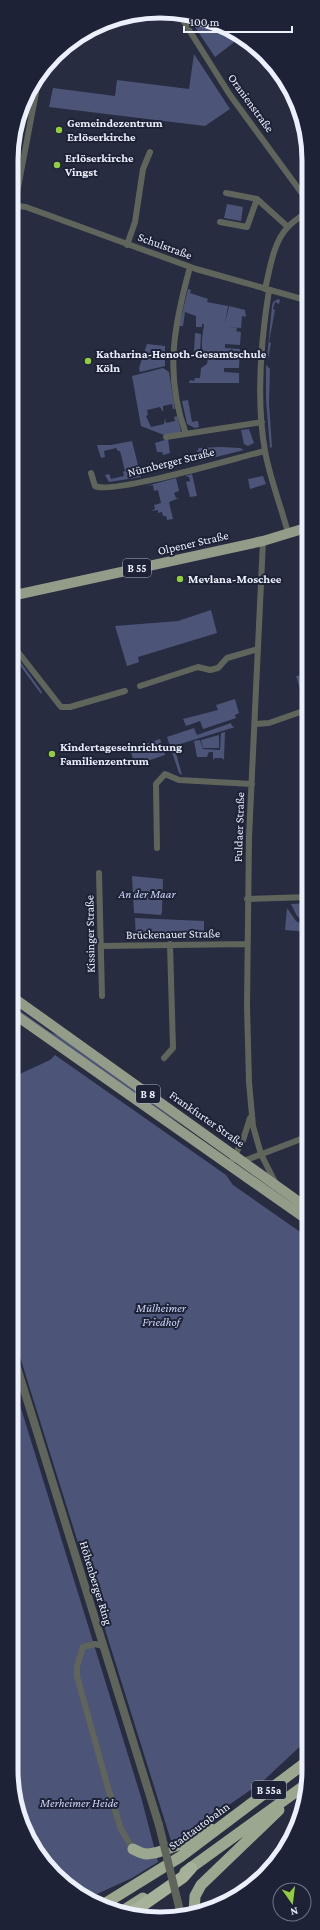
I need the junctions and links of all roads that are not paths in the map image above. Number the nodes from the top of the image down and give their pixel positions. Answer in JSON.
{"nodes":[{"id":1,"x":183,"y":20,"type":"edge"},
{"id":2,"x":36,"y":90,"type":"edge"},
{"id":3,"x":150,"y":152,"type":"dead end"},
{"id":4,"x":18,"y":180,"type":"edge"},
{"id":5,"x":226,"y":193,"type":"dead end"},
{"id":6,"x":302,"y":193,"type":"edge"},
{"id":7,"x":257,"y":199,"type":"junction"},
{"id":8,"x":18,"y":206,"type":"edge"},
{"id":9,"x":302,"y":216,"type":"edge"},
{"id":10,"x":220,"y":222,"type":"dead end"},
{"id":11,"x":288,"y":227,"type":"junction"},
{"id":12,"x":127,"y":245,"type":"junction"},
{"id":13,"x":190,"y":267,"type":"junction"},
{"id":14,"x":267,"y":289,"type":"junction"},
{"id":15,"x":302,"y":299,"type":"edge"},
{"id":16,"x":262,"y":422,"type":"junction"},
{"id":17,"x":186,"y":434,"type":"junction"},
{"id":18,"x":166,"y":437,"type":"dead end"},
{"id":19,"x":265,"y":451,"type":"junction"},
{"id":20,"x":91,"y":473,"type":"dead end"},
{"id":21,"x":302,"y":529,"type":"edge"},
{"id":22,"x":288,"y":533,"type":"junction"},
{"id":23,"x":263,"y":541,"type":"junction"},
{"id":24,"x":18,"y":594,"type":"edge"},
{"id":25,"x":258,"y":649,"type":"junction"},
{"id":26,"x":18,"y":652,"type":"edge"},
{"id":27,"x":140,"y":686,"type":"dead end"},
{"id":28,"x":124,"y":691,"type":"dead end"},
{"id":29,"x":302,"y":711,"type":"edge"},
{"id":30,"x":255,"y":724,"type":"junction"},
{"id":31,"x":252,"y":784,"type":"junction"},
{"id":32,"x":157,"y":848,"type":"dead end"},
{"id":33,"x":99,"y":873,"type":"dead end"},
{"id":34,"x":302,"y":897,"type":"edge"},
{"id":35,"x":247,"y":899,"type":"junction"},
{"id":36,"x":170,"y":944,"type":"junction"},
{"id":37,"x":247,"y":944,"type":"junction"},
{"id":38,"x":101,"y":946,"type":"junction"},
{"id":39,"x":102,"y":996,"type":"dead end"},
{"id":40,"x":18,"y":1001,"type":"edge"},
{"id":41,"x":18,"y":1017,"type":"edge"},
{"id":42,"x":164,"y":1058,"type":"dead end"},
{"id":43,"x":251,"y":1114,"type":"junction"},
{"id":44,"x":302,"y":1139,"type":"edge"},
{"id":45,"x":234,"y":1154,"type":"junction"},
{"id":46,"x":261,"y":1154,"type":"junction"},
{"id":47,"x":243,"y":1161,"type":"junction"},
{"id":48,"x":229,"y":1166,"type":"junction"},
{"id":49,"x":277,"y":1187,"type":"junction"},
{"id":50,"x":302,"y":1204,"type":"edge"},
{"id":51,"x":302,"y":1216,"type":"edge"},
{"id":52,"x":18,"y":1371,"type":"edge"},
{"id":53,"x":103,"y":1646,"type":"junction"},
{"id":54,"x":302,"y":1765,"type":"edge"},
{"id":55,"x":301,"y":1788,"type":"edge"},
{"id":56,"x":295,"y":1793,"type":"junction"},
{"id":57,"x":230,"y":1820,"type":"junction"},
{"id":58,"x":133,"y":1849,"type":"joint"},
{"id":59,"x":190,"y":1868,"type":"junction"},
{"id":60,"x":108,"y":1902,"type":"edge"},
{"id":61,"x":128,"y":1908,"type":"edge"},
{"id":62,"x":194,"y":1908,"type":"edge"},
{"id":63,"x":136,"y":1910,"type":"edge"},
{"id":64,"x":180,"y":1911,"type":"edge"}],
"edges":[{"from":1,"to":6,"type":"street","name":"Oranienstraße"},
{"from":2,"to":4,"type":"street"},
{"from":3,"to":12,"type":"street"},
{"from":5,"to":7,"type":"street"},
{"from":7,"to":10,"type":"street"},
{"from":7,"to":11,"type":"street"},
{"from":8,"to":12,"type":"street","name":"Schulstraße"},
{"from":9,"to":11,"type":"street"},
{"from":11,"to":14,"type":"street"},
{"from":12,"to":13,"type":"street","name":"Schulstraße"},
{"from":13,"to":14,"type":"street","name":"Schulstraße"},
{"from":13,"to":17,"type":"street"},
{"from":14,"to":15,"type":"street","name":"Schulstraße"},
{"from":14,"to":16,"type":"street"},
{"from":16,"to":17,"type":"street","name":"Nürnberger Straße"},
{"from":16,"to":19,"type":"street"},
{"from":17,"to":18,"type":"street","name":"Nürnberger Straße"},
{"from":19,"to":20,"type":"street","name":"Nürnberger Straße"},
{"from":19,"to":22,"type":"street"},
{"from":21,"to":22,"type":"main road","name":"Olpener Straße","number":"B 55"},
{"from":22,"to":23,"type":"main road","name":"Olpener Straße","number":"B 55"},
{"from":23,"to":24,"type":"main road","name":"Olpener Straße","number":"B 55"},
{"from":23,"to":25,"type":"street","name":"Fuldaer Straße"},
{"from":25,"to":27,"type":"street"},
{"from":25,"to":30,"type":"street","name":"Fuldaer Straße"},
{"from":26,"to":28,"type":"street"},
{"from":29,"to":30,"type":"street"},
{"from":30,"to":31,"type":"street","name":"Fuldaer Straße"},
{"from":31,"to":32,"type":"street"},
{"from":31,"to":35,"type":"street","name":"Fuldaer Straße"},
{"from":33,"to":38,"type":"street","name":"Kissinger Straße"},
{"from":34,"to":35,"type":"street"},
{"from":35,"to":37,"type":"street","name":"Fuldaer Straße"},
{"from":36,"to":37,"type":"street","name":"Brückenauer Straße"},
{"from":36,"to":38,"type":"street","name":"Brückenauer Straße"},
{"from":36,"to":42,"type":"street"},
{"from":37,"to":43,"type":"street","name":"Fuldaer Straße"},
{"from":38,"to":39,"type":"street","name":"Kissinger Straße"},
{"from":40,"to":45,"type":"main road","name":"Frankfurter Straße","number":"B 8"},
{"from":41,"to":48,"type":"main road","number":"B 8"},
{"from":43,"to":45,"type":"street","name":"Fuldaer Straße"},
{"from":43,"to":46,"type":"street","name":"Fuldaer Straße"},
{"from":44,"to":46,"type":"street"},
{"from":45,"to":47,"type":"main road","name":"Frankfurter Straße","number":"B 8"},
{"from":45,"to":48,"type":"street","name":"Fuldaer Straße"},
{"from":46,"to":47,"type":"street"},
{"from":46,"to":49,"type":"street","name":"Fuldaer Straße"},
{"from":47,"to":48,"type":"street"},
{"from":47,"to":49,"type":"main road","name":"Frankfurter Straße","number":"B 8"},
{"from":48,"to":51,"type":"main road","number":"B 8"},
{"from":49,"to":50,"type":"main road","name":"Frankfurter Straße","number":"B 8"},
{"from":52,"to":53,"type":"street","name":"Höhenberger Ring"},
{"from":53,"to":58,"type":"street"},
{"from":53,"to":64,"type":"street","name":"Höhenberger Ring","bridge":true},
{"from":54,"to":57,"type":"highway","name":"Stadtautobahn","number":"B 55a"},
{"from":55,"to":56,"type":"highway","number":"B 55a"},
{"from":56,"to":59,"type":"highway","number":"B 55a"},
{"from":56,"to":62,"type":"highway"},
{"from":57,"to":58,"type":"highway"},
{"from":57,"to":60,"type":"highway","name":"Stadtautobahn","number":"B 55a"},
{"from":59,"to":61,"type":"highway","number":"B 55a"},
{"from":59,"to":63,"type":"highway"}]}
